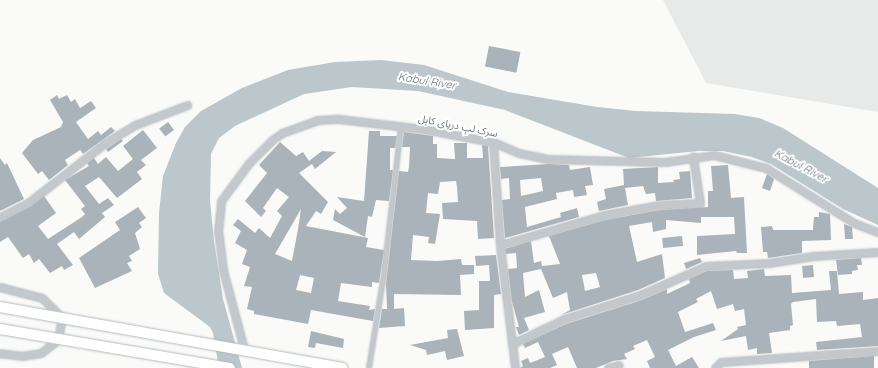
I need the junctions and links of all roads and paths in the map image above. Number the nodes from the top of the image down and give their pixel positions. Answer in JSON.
{"nodes":[{"id":1,"x":187,"y":105,"type":"dead end"},
{"id":2,"x":402,"y":126,"type":"junction"},
{"id":3,"x":493,"y":142,"type":"junction"},
{"id":4,"x":694,"y":157,"type":"junction"},
{"id":5,"x":0,"y":217,"type":"edge"},
{"id":6,"x":878,"y":232,"type":"edge"},
{"id":7,"x":500,"y":245,"type":"junction"},
{"id":8,"x":878,"y":252,"type":"edge"},
{"id":9,"x":0,"y":288,"type":"edge"},
{"id":10,"x":0,"y":307,"type":"edge"},
{"id":11,"x":62,"y":317,"type":"junction"},
{"id":12,"x":0,"y":329,"type":"edge"},
{"id":13,"x":58,"y":340,"type":"junction"},
{"id":14,"x":512,"y":344,"type":"junction"},
{"id":15,"x":242,"y":349,"type":"junction"},
{"id":16,"x":878,"y":351,"type":"edge"},
{"id":17,"x":0,"y":353,"type":"edge"},
{"id":18,"x":619,"y":365,"type":"dead end"},
{"id":19,"x":230,"y":368,"type":"edge"},
{"id":20,"x":343,"y":368,"type":"edge"},
{"id":21,"x":369,"y":368,"type":"edge"},
{"id":22,"x":515,"y":368,"type":"edge"},
{"id":23,"x":608,"y":368,"type":"edge"},
{"id":24,"x":715,"y":368,"type":"edge"}],
"edges":[{"from":1,"to":5,"type":"street"},
{"from":2,"to":3,"type":"street","name":"سرک لبِ دریای کابل"},
{"from":2,"to":15,"type":"street","name":"سرک لبِ دریای کابل"},
{"from":2,"to":21,"type":"lane"},
{"from":3,"to":4,"type":"street","name":"سرک لبِ دریای کابل"},
{"from":3,"to":7,"type":"street"},
{"from":4,"to":6,"type":"street","name":"سرک لبِ دریای کابل"},
{"from":4,"to":7,"type":"street"},
{"from":7,"to":14,"type":"street"},
{"from":8,"to":14,"type":"street"},
{"from":9,"to":11,"type":"street"},
{"from":10,"to":11,"type":"main road"},
{"from":11,"to":13,"type":"street"},
{"from":11,"to":15,"type":"main road"},
{"from":12,"to":13,"type":"main road"},
{"from":13,"to":17,"type":"street"},
{"from":13,"to":19,"type":"main road"},
{"from":14,"to":22,"type":"street"},
{"from":15,"to":20,"type":"main road"},
{"from":16,"to":24,"type":"street"},
{"from":18,"to":23,"type":"street"}]}
